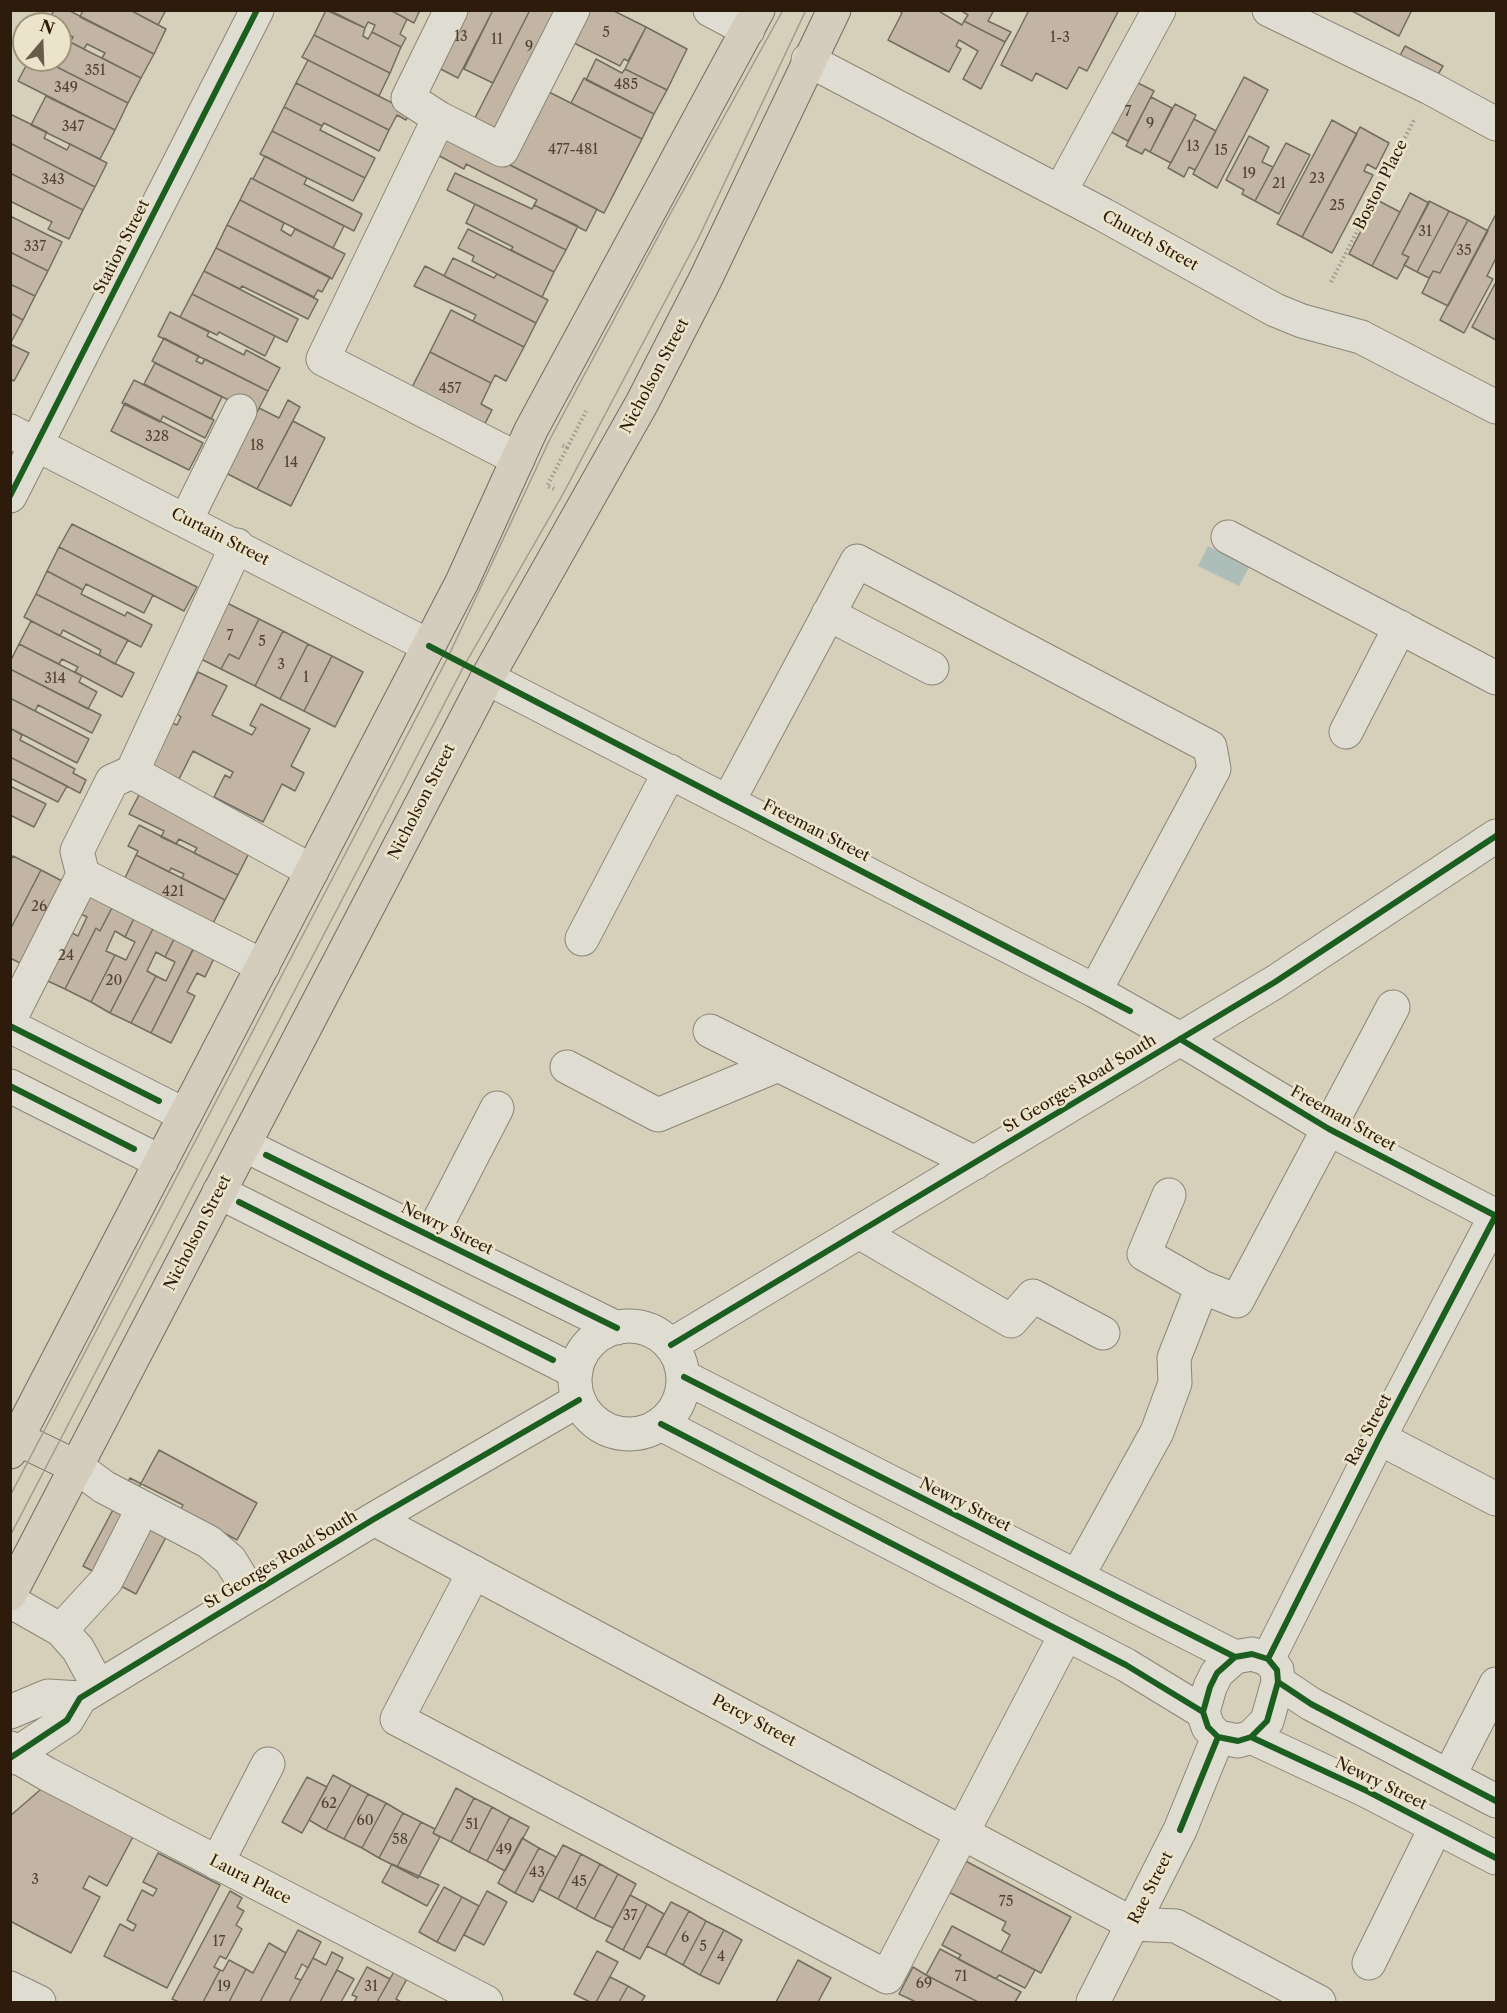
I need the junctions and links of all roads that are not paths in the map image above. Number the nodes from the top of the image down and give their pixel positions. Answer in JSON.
{"nodes":[{"id":1,"x":257,"y":10,"type":"edge"},
{"id":2,"x":451,"y":10,"type":"edge"},
{"id":3,"x":573,"y":10,"type":"edge"},
{"id":4,"x":711,"y":10,"type":"edge"},
{"id":5,"x":834,"y":10,"type":"edge"},
{"id":6,"x":1159,"y":10,"type":"edge"},
{"id":7,"x":1269,"y":10,"type":"edge"},
{"id":8,"x":753,"y":20,"type":"edge"},
{"id":9,"x":808,"y":60,"type":"junction"},
{"id":10,"x":439,"y":118,"type":"junction"},
{"id":11,"x":1497,"y":124,"type":"edge"},
{"id":12,"x":1060,"y":192,"type":"junction"},
{"id":13,"x":1497,"y":407,"type":"edge"},
{"id":14,"x":240,"y":411,"type":"dead end"},
{"id":15,"x":24,"y":438,"type":"edge"},
{"id":16,"x":518,"y":459,"type":"junction"},
{"id":17,"x":10,"y":496,"type":"edge"},
{"id":18,"x":186,"y":520,"type":"junction"},
{"id":19,"x":1228,"y":537,"type":"dead end"},
{"id":20,"x":237,"y":545,"type":"junction"},
{"id":21,"x":828,"y":614,"type":"junction"},
{"id":22,"x":1400,"y":627,"type":"junction"},
{"id":23,"x":429,"y":646,"type":"junction"},
{"id":24,"x":932,"y":668,"type":"dead end"},
{"id":25,"x":487,"y":678,"type":"junction"},
{"id":26,"x":1497,"y":678,"type":"edge"},
{"id":27,"x":1346,"y":732,"type":"dead end"},
{"id":28,"x":670,"y":771,"type":"junction"},
{"id":29,"x":132,"y":772,"type":"junction"},
{"id":30,"x":729,"y":800,"type":"junction"},
{"id":31,"x":1497,"y":836,"type":"edge"},
{"id":32,"x":312,"y":871,"type":"junction"},
{"id":33,"x":83,"y":875,"type":"junction"},
{"id":34,"x":582,"y":939,"type":"dead end"},
{"id":35,"x":263,"y":966,"type":"junction"},
{"id":36,"x":1095,"y":991,"type":"junction"},
{"id":37,"x":1393,"y":1007,"type":"dead end"},
{"id":38,"x":10,"y":1018,"type":"edge"},
{"id":39,"x":10,"y":1026,"type":"edge"},
{"id":40,"x":710,"y":1031,"type":"dead end"},
{"id":41,"x":1180,"y":1039,"type":"junction"},
{"id":42,"x":777,"y":1065,"type":"junction"},
{"id":43,"x":567,"y":1067,"type":"dead end"},
{"id":44,"x":10,"y":1086,"type":"edge"},
{"id":45,"x":497,"y":1108,"type":"dead end"},
{"id":46,"x":185,"y":1115,"type":"junction"},
{"id":47,"x":1329,"y":1129,"type":"junction"},
{"id":48,"x":244,"y":1145,"type":"junction"},
{"id":49,"x":161,"y":1162,"type":"junction"},
{"id":50,"x":975,"y":1163,"type":"junction"},
{"id":51,"x":219,"y":1192,"type":"junction"},
{"id":52,"x":1169,"y":1195,"type":"dead end"},
{"id":53,"x":1496,"y":1216,"type":"edge"},
{"id":54,"x":859,"y":1232,"type":"junction"},
{"id":55,"x":431,"y":1236,"type":"junction"},
{"id":56,"x":1202,"y":1287,"type":"junction"},
{"id":57,"x":616,"y":1328,"type":"junction"},
{"id":58,"x":1103,"y":1333,"type":"dead end"},
{"id":59,"x":671,"y":1345,"type":"junction"},
{"id":60,"x":684,"y":1377,"type":"junction"},
{"id":61,"x":578,"y":1386,"type":"junction"},
{"id":62,"x":661,"y":1424,"type":"junction"},
{"id":63,"x":1379,"y":1438,"type":"junction"},
{"id":64,"x":14,"y":1446,"type":"edge"},
{"id":65,"x":77,"y":1467,"type":"junction"},
{"id":66,"x":1497,"y":1499,"type":"edge"},
{"id":67,"x":143,"y":1508,"type":"junction"},
{"id":68,"x":374,"y":1520,"type":"junction"},
{"id":69,"x":474,"y":1572,"type":"junction"},
{"id":70,"x":1077,"y":1577,"type":"junction"},
{"id":71,"x":10,"y":1594,"type":"edge"},
{"id":72,"x":251,"y":1594,"type":"junction"},
{"id":73,"x":10,"y":1601,"type":"edge"},
{"id":74,"x":61,"y":1630,"type":"junction"},
{"id":75,"x":1066,"y":1634,"type":"junction"},
{"id":76,"x":1235,"y":1657,"type":"junction"},
{"id":77,"x":1273,"y":1670,"type":"junction"},
{"id":78,"x":1497,"y":1684,"type":"edge"},
{"id":79,"x":89,"y":1692,"type":"junction"},
{"id":80,"x":10,"y":1712,"type":"edge"},
{"id":81,"x":1210,"y":1725,"type":"junction"},
{"id":82,"x":1251,"y":1737,"type":"junction"},
{"id":83,"x":12,"y":1754,"type":"edge"},
{"id":84,"x":268,"y":1764,"type":"dead end"},
{"id":85,"x":1449,"y":1776,"type":"junction"},
{"id":86,"x":1497,"y":1802,"type":"edge"},
{"id":87,"x":1437,"y":1827,"type":"junction"},
{"id":88,"x":962,"y":1832,"type":"junction"},
{"id":89,"x":1497,"y":1858,"type":"edge"},
{"id":90,"x":216,"y":1863,"type":"junction"},
{"id":91,"x":1133,"y":1924,"type":"junction"},
{"id":92,"x":1369,"y":1963,"type":"dead end"},
{"id":93,"x":10,"y":1988,"type":"edge"},
{"id":94,"x":39,"y":2002,"type":"edge"},
{"id":95,"x":486,"y":2002,"type":"edge"},
{"id":96,"x":1093,"y":2002,"type":"edge"},
{"id":97,"x":1319,"y":2002,"type":"edge"}],
"edges":[{"from":1,"to":15,"type":"street","name":"Station Street"},
{"from":2,"to":10,"type":"street"},
{"from":3,"to":10,"type":"street"},
{"from":4,"to":8,"type":"street"},
{"from":5,"to":9,"type":"main road","name":"Nicholson Street"},
{"from":6,"to":12,"type":"street"},
{"from":7,"to":11,"type":"street"},
{"from":8,"to":16,"type":"main road"},
{"from":9,"to":12,"type":"street","name":"Church Street"},
{"from":9,"to":25,"type":"main road","name":"Nicholson Street"},
{"from":10,"to":16,"type":"street"},
{"from":12,"to":13,"type":"street","name":"Church Street"},
{"from":14,"to":18,"type":"street"},
{"from":15,"to":17,"type":"street","name":"Station Street"},
{"from":15,"to":18,"type":"street","name":"Curtain Street"},
{"from":16,"to":23,"type":"main road"},
{"from":18,"to":20,"type":"street","name":"Curtain Street"},
{"from":19,"to":22,"type":"street"},
{"from":20,"to":23,"type":"street","name":"Curtain Street"},
{"from":20,"to":29,"type":"street"},
{"from":21,"to":24,"type":"street"},
{"from":21,"to":30,"type":"street"},
{"from":21,"to":36,"type":"street"},
{"from":22,"to":26,"type":"street"},
{"from":22,"to":27,"type":"street"},
{"from":23,"to":32,"type":"main road"},
{"from":25,"to":28,"type":"street","name":"Freeman Street"},
{"from":25,"to":48,"type":"main road","name":"Nicholson Street"},
{"from":28,"to":30,"type":"street","name":"Freeman Street"},
{"from":28,"to":34,"type":"street"},
{"from":29,"to":32,"type":"street"},
{"from":29,"to":33,"type":"street"},
{"from":30,"to":36,"type":"street","name":"Freeman Street"},
{"from":31,"to":41,"type":"street","name":"St Georges Road South"},
{"from":32,"to":35,"type":"main road"},
{"from":33,"to":35,"type":"street"},
{"from":33,"to":38,"type":"street"},
{"from":35,"to":46,"type":"main road"},
{"from":36,"to":41,"type":"street","name":"Freeman Street"},
{"from":37,"to":47,"type":"street"},
{"from":39,"to":46,"type":"street"},
{"from":40,"to":42,"type":"street"},
{"from":41,"to":47,"type":"street","name":"Freeman Street"},
{"from":41,"to":50,"type":"street","name":"St Georges Road South"},
{"from":42,"to":43,"type":"street"},
{"from":42,"to":50,"type":"street"},
{"from":44,"to":49,"type":"street"},
{"from":45,"to":55,"type":"street"},
{"from":46,"to":49,"type":"main road"},
{"from":47,"to":53,"type":"street","name":"Freeman Street"},
{"from":47,"to":56,"type":"street"},
{"from":48,"to":51,"type":"main road","name":"Nicholson Street"},
{"from":48,"to":55,"type":"street","name":"Newry Street"},
{"from":49,"to":64,"type":"main road"},
{"from":50,"to":54,"type":"street","name":"St Georges Road South"},
{"from":51,"to":61,"type":"street"},
{"from":51,"to":65,"type":"main road","name":"Nicholson Street"},
{"from":52,"to":56,"type":"street"},
{"from":53,"to":63,"type":"street","name":"Rae Street"},
{"from":54,"to":58,"type":"street"},
{"from":54,"to":59,"type":"street","name":"St Georges Road South"},
{"from":55,"to":57,"type":"street","name":"Newry Street"},
{"from":56,"to":70,"type":"street"},
{"from":57,"to":59,"type":"street"},
{"from":57,"to":61,"type":"street"},
{"from":59,"to":60,"type":"street"},
{"from":60,"to":62,"type":"street"},
{"from":60,"to":70,"type":"street","name":"Newry Street"},
{"from":61,"to":62,"type":"street"},
{"from":61,"to":68,"type":"street","name":"St Georges Road South"},
{"from":62,"to":75,"type":"street"},
{"from":63,"to":66,"type":"street"},
{"from":63,"to":77,"type":"street","name":"Rae Street"},
{"from":64,"to":65,"type":"main road"},
{"from":65,"to":67,"type":"street"},
{"from":65,"to":71,"type":"main road","name":"Nicholson Street"},
{"from":67,"to":72,"type":"street"},
{"from":67,"to":74,"type":"street"},
{"from":68,"to":69,"type":"street","name":"Percy Street"},
{"from":68,"to":72,"type":"street","name":"St Georges Road South"},
{"from":69,"to":88,"type":"street","name":"Percy Street"},
{"from":69,"to":88,"type":"street"},
{"from":70,"to":76,"type":"street","name":"Newry Street"},
{"from":72,"to":79,"type":"street","name":"St Georges Road South"},
{"from":73,"to":74,"type":"street"},
{"from":74,"to":79,"type":"street"},
{"from":75,"to":81,"type":"street"},
{"from":75,"to":88,"type":"street"},
{"from":76,"to":77,"type":"street"},
{"from":76,"to":81,"type":"street"},
{"from":77,"to":82,"type":"street"},
{"from":77,"to":85,"type":"street"},
{"from":78,"to":85,"type":"street"},
{"from":79,"to":80,"type":"street"},
{"from":79,"to":83,"type":"street","name":"St Georges Road South"},
{"from":81,"to":82,"type":"street"},
{"from":81,"to":91,"type":"street","name":"Rae Street"},
{"from":82,"to":87,"type":"street","name":"Newry Street"},
{"from":83,"to":90,"type":"street","name":"Laura Place"},
{"from":84,"to":90,"type":"street"},
{"from":85,"to":86,"type":"street"},
{"from":87,"to":89,"type":"street","name":"Newry Street"},
{"from":87,"to":92,"type":"street"},
{"from":88,"to":91,"type":"street","name":"Percy Street"},
{"from":90,"to":95,"type":"street","name":"Laura Place"},
{"from":91,"to":96,"type":"street","name":"Rae Street"},
{"from":91,"to":97,"type":"street"},
{"from":93,"to":94,"type":"street"}]}
